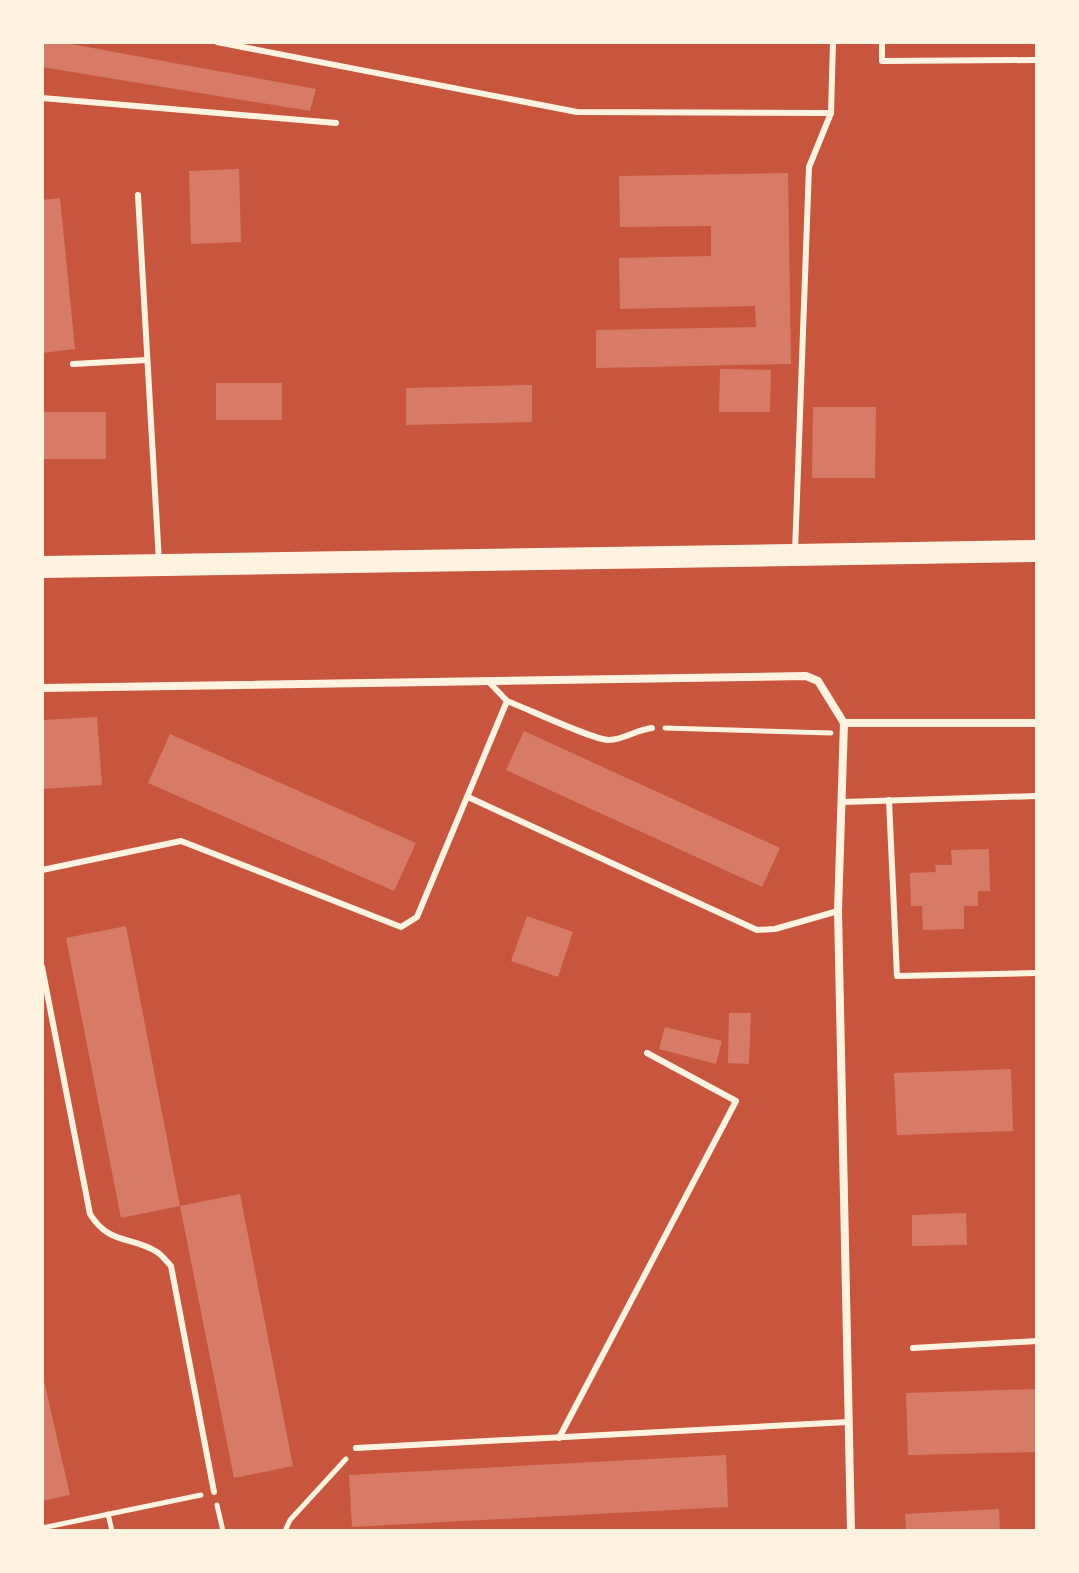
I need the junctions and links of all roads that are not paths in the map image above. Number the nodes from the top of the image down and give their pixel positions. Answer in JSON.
{"nodes":[{"id":1,"x":217,"y":42,"type":"edge"},
{"id":2,"x":833,"y":42,"type":"edge"},
{"id":3,"x":882,"y":42,"type":"edge"},
{"id":4,"x":1037,"y":60,"type":"edge"},
{"id":5,"x":42,"y":98,"type":"edge"},
{"id":6,"x":831,"y":113,"type":"junction"},
{"id":7,"x":336,"y":123,"type":"dead end"},
{"id":8,"x":138,"y":195,"type":"dead end"},
{"id":9,"x":147,"y":360,"type":"junction"},
{"id":10,"x":73,"y":364,"type":"dead end"},
{"id":11,"x":1037,"y":551,"type":"edge"},
{"id":12,"x":795,"y":555,"type":"junction"},
{"id":13,"x":159,"y":566,"type":"junction"},
{"id":14,"x":42,"y":567,"type":"edge"},
{"id":15,"x":489,"y":682,"type":"junction"},
{"id":16,"x":42,"y":688,"type":"edge"},
{"id":17,"x":507,"y":701,"type":"junction"},
{"id":18,"x":844,"y":723,"type":"junction"},
{"id":19,"x":1037,"y":723,"type":"edge"},
{"id":20,"x":652,"y":728,"type":"road end"},
{"id":21,"x":1037,"y":796,"type":"edge"},
{"id":22,"x":468,"y":797,"type":"junction"},
{"id":23,"x":889,"y":800,"type":"junction"},
{"id":24,"x":843,"y":802,"type":"junction"},
{"id":25,"x":42,"y":870,"type":"edge"},
{"id":26,"x":838,"y":911,"type":"junction"},
{"id":27,"x":42,"y":967,"type":"edge"},
{"id":28,"x":1037,"y":973,"type":"edge"},
{"id":29,"x":647,"y":1053,"type":"dead end"},
{"id":30,"x":1037,"y":1341,"type":"edge"},
{"id":31,"x":913,"y":1348,"type":"dead end"},
{"id":32,"x":848,"y":1422,"type":"junction"},
{"id":33,"x":559,"y":1438,"type":"junction"},
{"id":34,"x":356,"y":1448,"type":"road end"},
{"id":35,"x":214,"y":1492,"type":"road end"},
{"id":36,"x":851,"y":1531,"type":"edge"}],
"edges":[{"from":1,"to":6,"type":"lane"},
{"from":2,"to":6,"type":"lane"},
{"from":3,"to":4,"type":"lane"},
{"from":5,"to":7,"type":"lane"},
{"from":6,"to":12,"type":"lane"},
{"from":8,"to":9,"type":"lane"},
{"from":9,"to":10,"type":"lane"},
{"from":9,"to":13,"type":"lane"},
{"from":11,"to":12,"type":"highway"},
{"from":12,"to":13,"type":"highway"},
{"from":13,"to":14,"type":"highway"},
{"from":15,"to":16,"type":"street"},
{"from":15,"to":17,"type":"lane"},
{"from":15,"to":18,"type":"street"},
{"from":17,"to":20,"type":"lane"},
{"from":17,"to":22,"type":"lane"},
{"from":18,"to":19,"type":"street"},
{"from":18,"to":24,"type":"street"},
{"from":21,"to":23,"type":"lane"},
{"from":22,"to":25,"type":"lane"},
{"from":22,"to":26,"type":"lane"},
{"from":23,"to":24,"type":"lane"},
{"from":23,"to":28,"type":"lane"},
{"from":24,"to":26,"type":"street"},
{"from":26,"to":32,"type":"street"},
{"from":27,"to":35,"type":"lane"},
{"from":29,"to":33,"type":"lane"},
{"from":30,"to":31,"type":"lane"},
{"from":32,"to":33,"type":"lane"},
{"from":32,"to":36,"type":"street"},
{"from":33,"to":34,"type":"lane"}]}
